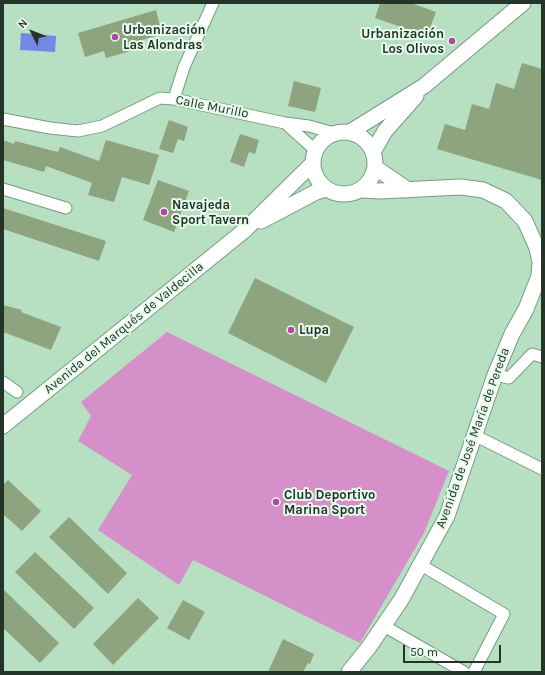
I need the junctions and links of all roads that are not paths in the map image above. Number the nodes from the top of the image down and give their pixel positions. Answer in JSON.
{"nodes":[{"id":1,"x":213,"y":3,"type":"edge"},
{"id":2,"x":523,"y":3,"type":"edge"},
{"id":3,"x":424,"y":86,"type":"junction"},
{"id":4,"x":174,"y":99,"type":"junction"},
{"id":5,"x":3,"y":119,"type":"edge"},
{"id":6,"x":285,"y":123,"type":"junction"},
{"id":7,"x":350,"y":132,"type":"junction"},
{"id":8,"x":334,"y":133,"type":"junction"},
{"id":9,"x":373,"y":152,"type":"junction"},
{"id":10,"x":314,"y":157,"type":"junction"},
{"id":11,"x":376,"y":168,"type":"junction"},
{"id":12,"x":3,"y":189,"type":"edge"},
{"id":13,"x":326,"y":189,"type":"junction"},
{"id":14,"x":362,"y":190,"type":"junction"},
{"id":15,"x":408,"y":190,"type":"junction"},
{"id":16,"x":66,"y":208,"type":"dead end"},
{"id":17,"x":245,"y":230,"type":"junction"},
{"id":18,"x":536,"y":233,"type":"edge"},
{"id":19,"x":540,"y":255,"type":"edge"},
{"id":20,"x":541,"y":275,"type":"edge"},
{"id":21,"x":542,"y":357,"type":"edge"},
{"id":22,"x":495,"y":375,"type":"junction"},
{"id":23,"x":3,"y":382,"type":"edge"},
{"id":24,"x":17,"y":392,"type":"dead end"},
{"id":25,"x":3,"y":426,"type":"edge"},
{"id":26,"x":474,"y":435,"type":"junction"},
{"id":27,"x":542,"y":469,"type":"edge"},
{"id":28,"x":421,"y":565,"type":"junction"},
{"id":29,"x":384,"y":626,"type":"junction"},
{"id":30,"x":349,"y":672,"type":"edge"},
{"id":31,"x":464,"y":672,"type":"edge"},
{"id":32,"x":474,"y":672,"type":"edge"}],
"edges":[{"from":1,"to":4,"type":"street"},
{"from":2,"to":3,"type":"main road"},
{"from":3,"to":7,"type":"main road"},
{"from":3,"to":9,"type":"main road"},
{"from":4,"to":5,"type":"street","name":"Calle Murillo"},
{"from":4,"to":6,"type":"street","name":"Calle Murillo"},
{"from":6,"to":8,"type":"street","name":"Calle Murillo"},
{"from":6,"to":10,"type":"street"},
{"from":7,"to":8,"type":"main road"},
{"from":7,"to":9,"type":"main road"},
{"from":8,"to":10,"type":"main road"},
{"from":9,"to":11,"type":"main road"},
{"from":10,"to":13,"type":"main road"},
{"from":10,"to":17,"type":"main road","name":"Avenida del Marqués de Valdecilla"},
{"from":11,"to":14,"type":"main road"},
{"from":11,"to":15,"type":"main road"},
{"from":12,"to":16,"type":"street"},
{"from":13,"to":14,"type":"main road"},
{"from":13,"to":17,"type":"main road","name":"Avenida del Marqués de Valdecilla"},
{"from":14,"to":15,"type":"main road","name":"Avenida de José María de Pereda"},
{"from":15,"to":18,"type":"main road","name":"Avenida de José María de Pereda"},
{"from":17,"to":25,"type":"main road","name":"Avenida del Marqués de Valdecilla"},
{"from":18,"to":19,"type":"main road","name":"Avenida de José María de Pereda"},
{"from":19,"to":20,"type":"main road","name":"Avenida de José María de Pereda"},
{"from":20,"to":22,"type":"main road","name":"Avenida de José María de Pereda"},
{"from":21,"to":22,"type":"street"},
{"from":22,"to":26,"type":"main road","name":"Avenida de José María de Pereda"},
{"from":23,"to":24,"type":"street"},
{"from":26,"to":27,"type":"street"},
{"from":26,"to":28,"type":"main road","name":"Avenida de José María de Pereda"},
{"from":28,"to":29,"type":"main road","name":"Avenida de José María de Pereda"},
{"from":28,"to":32,"type":"street"},
{"from":29,"to":30,"type":"main road","name":"Avenida de José María de Pereda"},
{"from":29,"to":31,"type":"street"}]}
